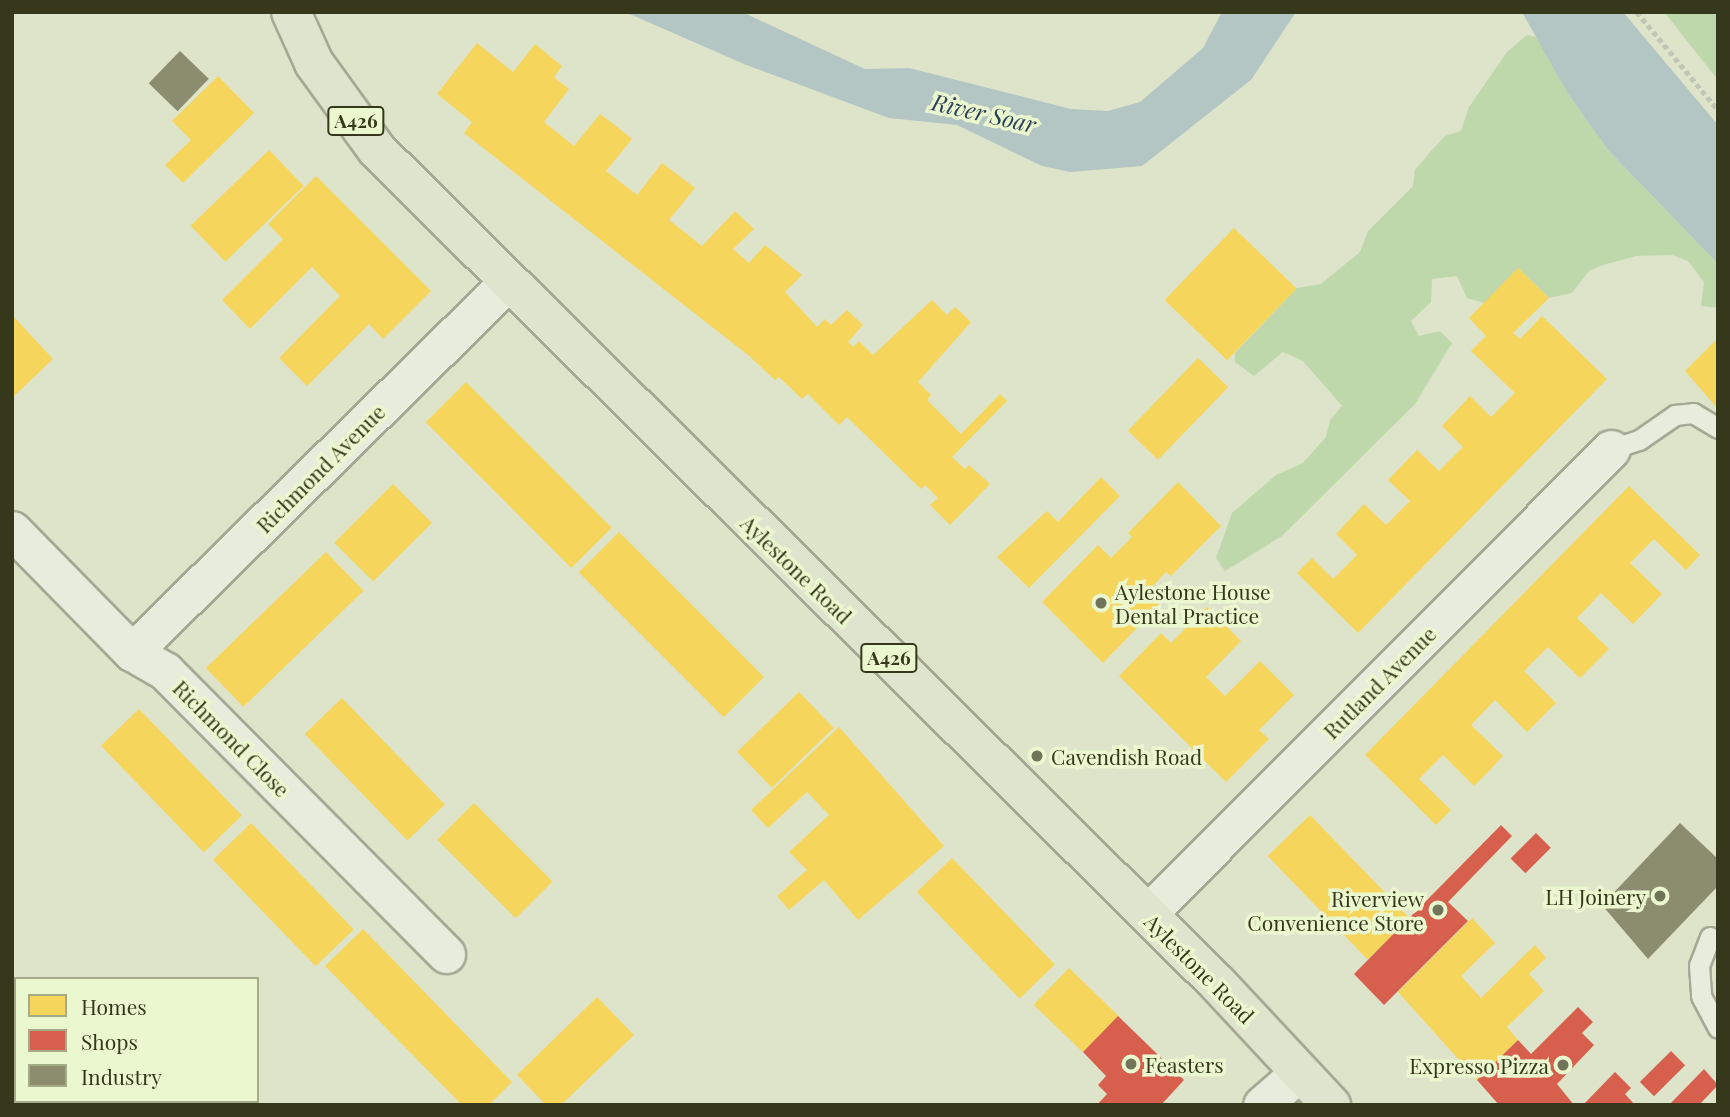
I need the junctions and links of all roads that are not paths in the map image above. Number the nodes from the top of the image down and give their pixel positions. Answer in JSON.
{"nodes":[{"id":1,"x":291,"y":12,"type":"edge"},
{"id":2,"x":507,"y":284,"type":"junction"},
{"id":3,"x":1718,"y":428,"type":"edge"},
{"id":4,"x":1611,"y":449,"type":"joint"},
{"id":5,"x":12,"y":530,"type":"edge"},
{"id":6,"x":132,"y":652,"type":"junction"},
{"id":7,"x":1147,"y":914,"type":"junction"},
{"id":8,"x":1710,"y":937,"type":"dead end"},
{"id":9,"x":446,"y":954,"type":"dead end"},
{"id":10,"x":1718,"y":1028,"type":"edge"},
{"id":11,"x":1300,"y":1072,"type":"junction"},
{"id":12,"x":1262,"y":1105,"type":"edge"},
{"id":13,"x":1331,"y":1105,"type":"edge"}],
"edges":[{"from":1,"to":2,"type":"main road","name":"Aylestone Road","number":"A426"},
{"from":2,"to":6,"type":"street","name":"Richmond Avenue"},
{"from":2,"to":7,"type":"main road","name":"Aylestone Road","number":"A426"},
{"from":3,"to":4,"type":"lane"},
{"from":4,"to":7,"type":"street","name":"Rutland Avenue"},
{"from":5,"to":6,"type":"street","name":"Richmond Close"},
{"from":6,"to":9,"type":"street","name":"Richmond Close"},
{"from":7,"to":11,"type":"main road","name":"Aylestone Road","number":"A426"},
{"from":8,"to":10,"type":"lane"},
{"from":11,"to":12,"type":"street"},
{"from":11,"to":13,"type":"main road","name":"Aylestone Road","number":"A426"}]}
